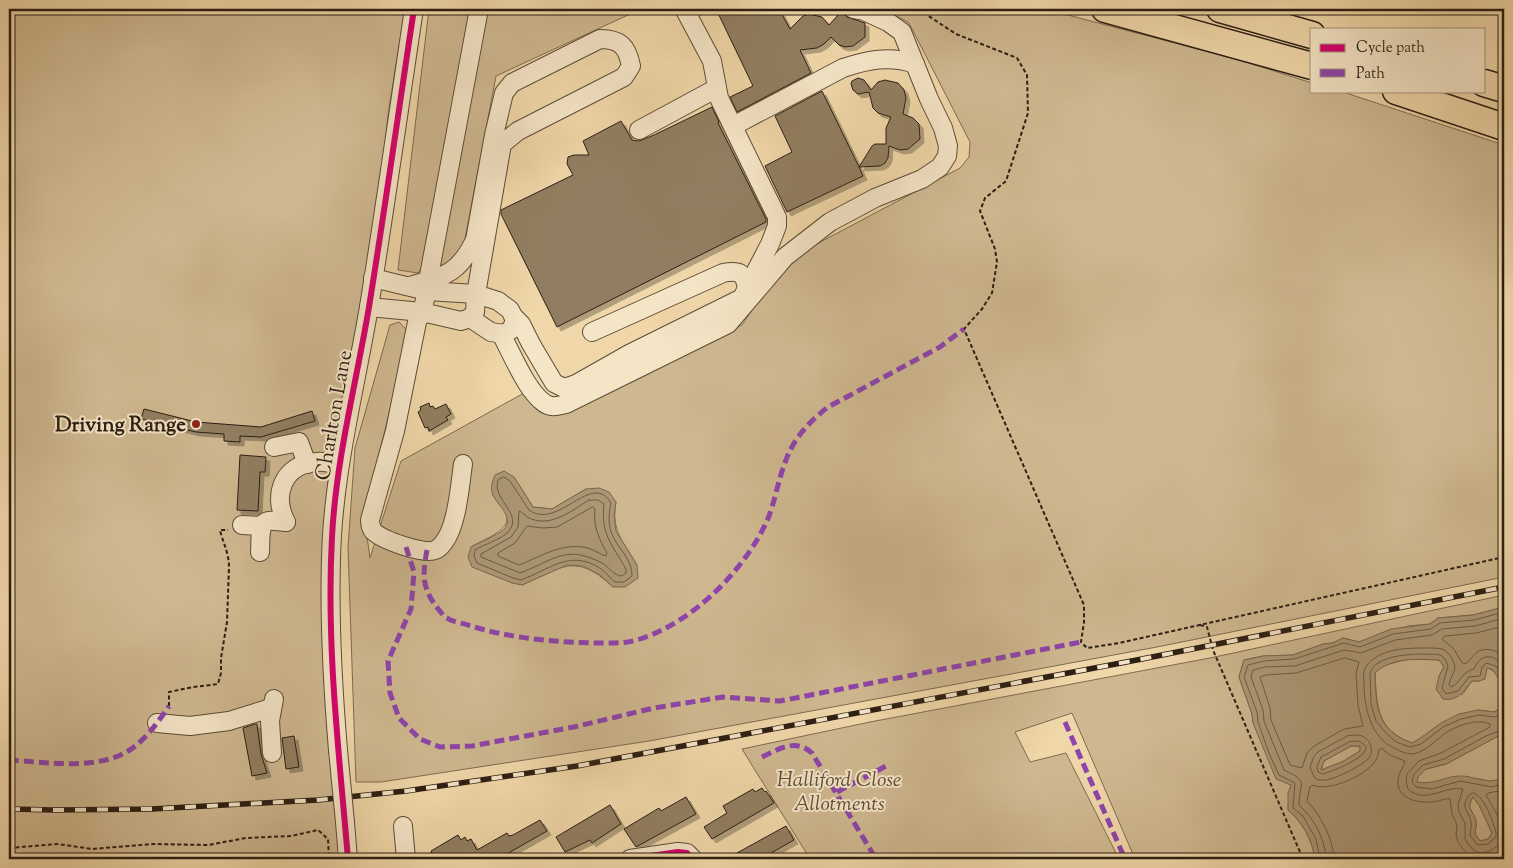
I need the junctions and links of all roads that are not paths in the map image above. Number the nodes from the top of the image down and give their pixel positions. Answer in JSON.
{"nodes":[{"id":1,"x":414,"y":9,"type":"edge"},
{"id":2,"x":479,"y":9,"type":"edge"},
{"id":3,"x":693,"y":9,"type":"edge"},
{"id":4,"x":853,"y":9,"type":"edge"},
{"id":5,"x":1105,"y":9,"type":"edge"},
{"id":6,"x":1220,"y":9,"type":"edge"},
{"id":7,"x":1310,"y":34,"type":"edge"},
{"id":8,"x":915,"y":64,"type":"junction"},
{"id":9,"x":1310,"y":65,"type":"edge"},
{"id":10,"x":1486,"y":84,"type":"edge"},
{"id":11,"x":717,"y":88,"type":"junction"},
{"id":12,"x":1504,"y":89,"type":"edge"},
{"id":13,"x":1399,"y":92,"type":"edge"},
{"id":14,"x":733,"y":126,"type":"junction"},
{"id":15,"x":1504,"y":127,"type":"edge"},
{"id":16,"x":639,"y":130,"type":"dead end"},
{"id":17,"x":373,"y":278,"type":"junction"},
{"id":18,"x":428,"y":286,"type":"junction"},
{"id":19,"x":751,"y":291,"type":"junction"},
{"id":20,"x":476,"y":294,"type":"junction"},
{"id":21,"x":369,"y":307,"type":"junction"},
{"id":22,"x":422,"y":312,"type":"junction"},
{"id":23,"x":514,"y":317,"type":"junction"},
{"id":24,"x":470,"y":318,"type":"junction"},
{"id":25,"x":592,"y":332,"type":"dead end"},
{"id":26,"x":501,"y":334,"type":"junction"},
{"id":27,"x":274,"y":447,"type":"dead end"},
{"id":28,"x":307,"y":464,"type":"junction"},
{"id":29,"x":463,"y":464,"type":"dead end"},
{"id":30,"x":340,"y":465,"type":"junction"},
{"id":31,"x":262,"y":526,"type":"junction"},
{"id":32,"x":237,"y":528,"type":"road end"},
{"id":33,"x":260,"y":552,"type":"dead end"},
{"id":34,"x":157,"y":723,"type":"dead end"},
{"id":35,"x":272,"y":753,"type":"dead end"},
{"id":36,"x":403,"y":826,"type":"dead end"},
{"id":37,"x":348,"y":859,"type":"edge"},
{"id":38,"x":406,"y":859,"type":"edge"},
{"id":39,"x":630,"y":859,"type":"edge"},
{"id":40,"x":693,"y":859,"type":"edge"}],
"edges":[{"from":1,"to":17,"type":"street","name":"Charlton Lane"},
{"from":2,"to":18,"type":"street"},
{"from":3,"to":11,"type":"street"},
{"from":4,"to":8,"type":"street"},
{"from":5,"to":9,"type":"highway"},
{"from":6,"to":7,"type":"highway"},
{"from":8,"to":14,"type":"street"},
{"from":8,"to":19,"type":"street"},
{"from":10,"to":12,"type":"highway"},
{"from":11,"to":14,"type":"street"},
{"from":11,"to":16,"type":"street"},
{"from":13,"to":15,"type":"highway"},
{"from":14,"to":19,"type":"street"},
{"from":17,"to":18,"type":"street"},
{"from":17,"to":21,"type":"street","name":"Charlton Lane"},
{"from":18,"to":20,"type":"street"},
{"from":18,"to":20,"type":"street"},
{"from":18,"to":22,"type":"street"},
{"from":19,"to":23,"type":"street"},
{"from":19,"to":25,"type":"street"},
{"from":19,"to":26,"type":"street"},
{"from":20,"to":23,"type":"street"},
{"from":20,"to":24,"type":"street"},
{"from":21,"to":22,"type":"street"},
{"from":21,"to":30,"type":"street","name":"Charlton Lane"},
{"from":22,"to":24,"type":"street"},
{"from":22,"to":29,"type":"street"},
{"from":23,"to":26,"type":"street"},
{"from":24,"to":26,"type":"street"},
{"from":27,"to":28,"type":"street"},
{"from":28,"to":30,"type":"street"},
{"from":28,"to":31,"type":"street"},
{"from":30,"to":37,"type":"street","name":"Charlton Lane","bridge":true},
{"from":31,"to":32,"type":"street"},
{"from":31,"to":33,"type":"street"},
{"from":34,"to":35,"type":"street"},
{"from":36,"to":38,"type":"street"},
{"from":39,"to":40,"type":"street"}]}
